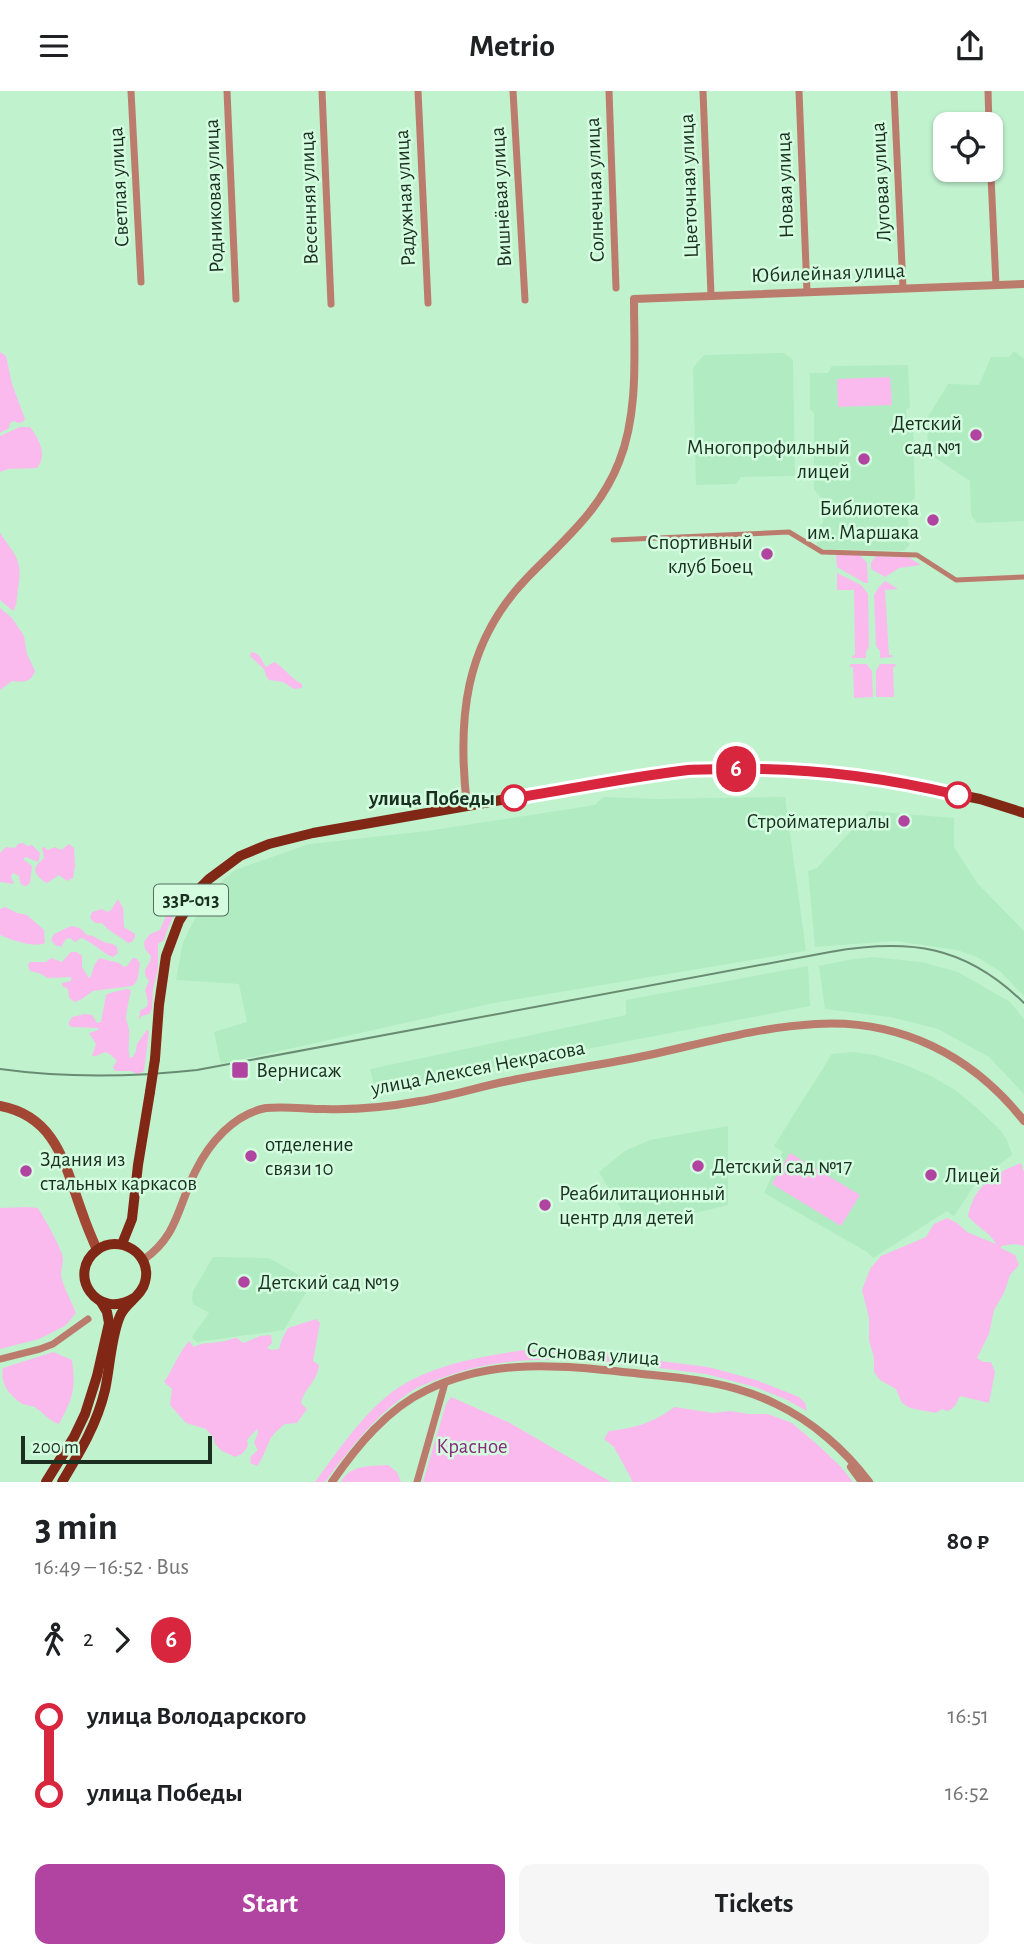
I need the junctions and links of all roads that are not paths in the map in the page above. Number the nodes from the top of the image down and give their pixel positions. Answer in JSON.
{"nodes":[{"id":1,"x":131,"y":91,"type":"edge"},
{"id":2,"x":227,"y":91,"type":"edge"},
{"id":3,"x":322,"y":91,"type":"edge"},
{"id":4,"x":418,"y":91,"type":"edge"},
{"id":5,"x":513,"y":91,"type":"edge"},
{"id":6,"x":609,"y":91,"type":"edge"},
{"id":7,"x":703,"y":91,"type":"edge"},
{"id":8,"x":799,"y":91,"type":"edge"},
{"id":9,"x":894,"y":91,"type":"edge"},
{"id":10,"x":988,"y":91,"type":"edge"},
{"id":11,"x":989,"y":112,"type":"edge"},
{"id":12,"x":991,"y":182,"type":"edge"},
{"id":13,"x":141,"y":282,"type":"dead end"},
{"id":14,"x":1024,"y":284,"type":"edge"},
{"id":15,"x":996,"y":285,"type":"junction"},
{"id":16,"x":616,"y":288,"type":"dead end"},
{"id":17,"x":904,"y":288,"type":"junction"},
{"id":18,"x":807,"y":292,"type":"junction"},
{"id":19,"x":712,"y":295,"type":"junction"},
{"id":20,"x":236,"y":299,"type":"dead end"},
{"id":21,"x":525,"y":300,"type":"dead end"},
{"id":22,"x":428,"y":303,"type":"dead end"},
{"id":23,"x":331,"y":304,"type":"dead end"},
{"id":24,"x":613,"y":540,"type":"dead end"},
{"id":25,"x":1024,"y":577,"type":"edge"},
{"id":26,"x":467,"y":806,"type":"junction"},
{"id":27,"x":1024,"y":813,"type":"edge"},
{"id":28,"x":0,"y":1106,"type":"edge"},
{"id":29,"x":1024,"y":1121,"type":"edge"},
{"id":30,"x":122,"y":1244,"type":"junction"},
{"id":31,"x":97,"y":1250,"type":"junction"},
{"id":32,"x":143,"y":1260,"type":"junction"},
{"id":33,"x":134,"y":1298,"type":"junction"},
{"id":34,"x":101,"y":1302,"type":"junction"},
{"id":35,"x":88,"y":1319,"type":"dead end"},
{"id":36,"x":0,"y":1359,"type":"edge"},
{"id":37,"x":445,"y":1383,"type":"junction"},
{"id":38,"x":835,"y":1445,"type":"junction"},
{"id":39,"x":46,"y":1482,"type":"edge"},
{"id":40,"x":62,"y":1482,"type":"edge"},
{"id":41,"x":332,"y":1482,"type":"edge"},
{"id":42,"x":417,"y":1482,"type":"edge"},
{"id":43,"x":862,"y":1482,"type":"edge"},
{"id":44,"x":870,"y":1482,"type":"edge"}],
"edges":[{"from":1,"to":13,"type":"street","name":"Светлая улица"},
{"from":2,"to":20,"type":"street","name":"Родниковая улица"},
{"from":3,"to":23,"type":"street","name":"Весенняя улица"},
{"from":4,"to":22,"type":"street","name":"Радужная улица"},
{"from":5,"to":21,"type":"street","name":"Вишнёвая улица"},
{"from":6,"to":16,"type":"street","name":"Солнечная улица"},
{"from":7,"to":19,"type":"street","name":"Цветочная улица"},
{"from":8,"to":18,"type":"street","name":"Новая улица"},
{"from":9,"to":17,"type":"street","name":"Луговая улица"},
{"from":10,"to":11,"type":"street"},
{"from":12,"to":15,"type":"street"},
{"from":14,"to":15,"type":"street","name":"Юбилейная улица"},
{"from":15,"to":17,"type":"street","name":"Юбилейная улица"},
{"from":17,"to":18,"type":"street","name":"Юбилейная улица"},
{"from":18,"to":19,"type":"street","name":"Юбилейная улица"},
{"from":19,"to":26,"type":"street","name":"Юбилейная улица"},
{"from":24,"to":25,"type":"street"},
{"from":26,"to":27,"type":"main road","number":"33Р-013"},
{"from":26,"to":30,"type":"main road","number":"33Р-013","bridge":true},
{"from":28,"to":31,"type":"main road"},
{"from":29,"to":32,"type":"street","name":"улица Алексея Некрасова"},
{"from":30,"to":31,"type":"main road"},
{"from":30,"to":32,"type":"main road"},
{"from":31,"to":34,"type":"main road"},
{"from":32,"to":33,"type":"main road"},
{"from":33,"to":34,"type":"main road"},
{"from":33,"to":40,"type":"main road"},
{"from":34,"to":39,"type":"main road"},
{"from":35,"to":36,"type":"street"},
{"from":37,"to":38,"type":"street","name":"Сосновая улица"},
{"from":37,"to":41,"type":"street","name":"Сосновая улица"},
{"from":37,"to":42,"type":"street"},
{"from":38,"to":43,"type":"street","name":"Сосновая улица"},
{"from":38,"to":44,"type":"street","name":"Сосновая улица"}]}
